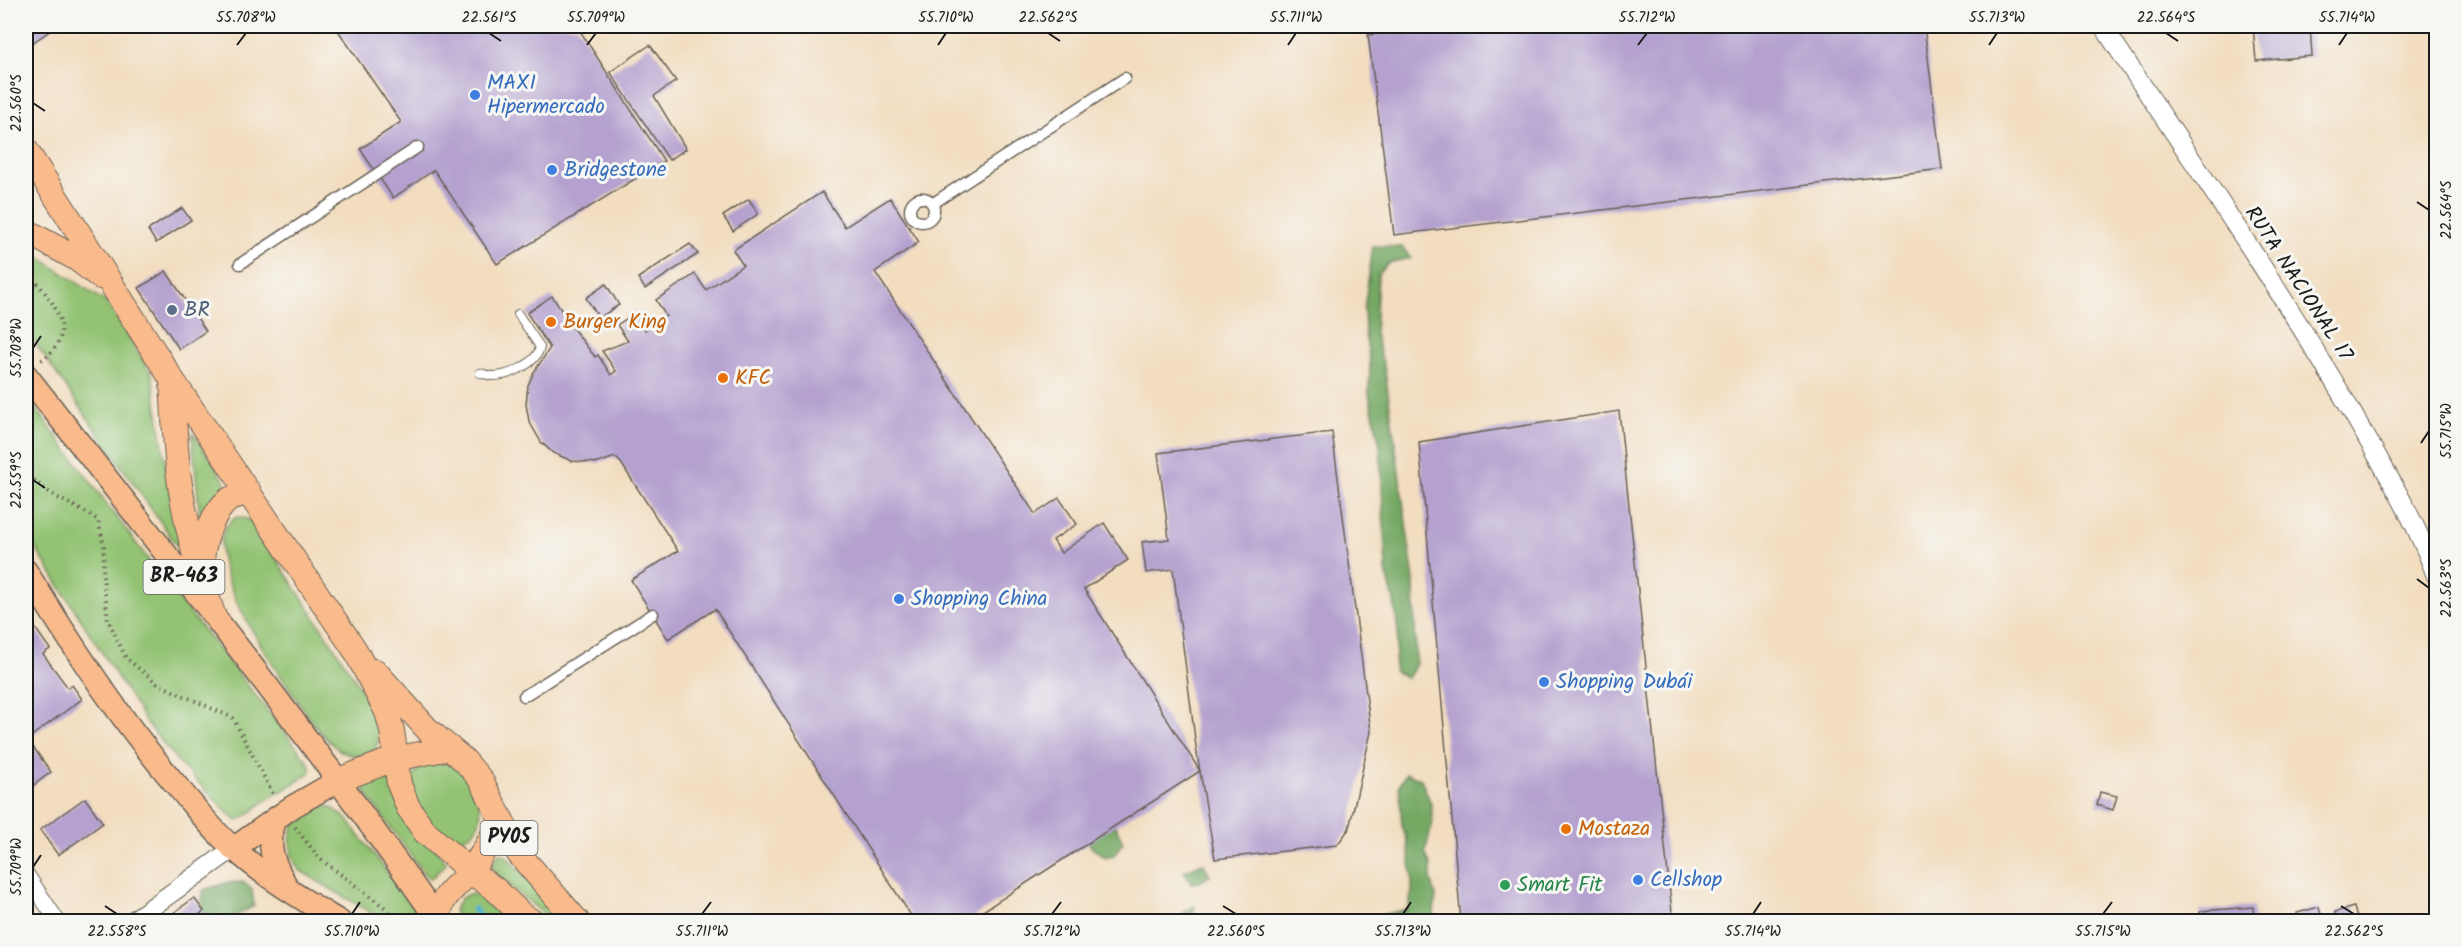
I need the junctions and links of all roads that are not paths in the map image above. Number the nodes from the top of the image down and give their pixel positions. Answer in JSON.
{"nodes":[{"id":1,"x":2103,"y":26,"type":"edge"},
{"id":2,"x":1125,"y":78,"type":"dead end"},
{"id":3,"x":418,"y":147,"type":"dead end"},
{"id":4,"x":26,"y":150,"type":"edge"},
{"id":5,"x":932,"y":204,"type":"junction"},
{"id":6,"x":26,"y":231,"type":"edge"},
{"id":7,"x":240,"y":264,"type":"dead end"},
{"id":8,"x":111,"y":286,"type":"junction"},
{"id":9,"x":518,"y":314,"type":"dead end"},
{"id":10,"x":31,"y":369,"type":"edge"},
{"id":11,"x":480,"y":373,"type":"dead end"},
{"id":12,"x":171,"y":378,"type":"junction"},
{"id":13,"x":249,"y":492,"type":"junction"},
{"id":14,"x":27,"y":575,"type":"edge"},
{"id":15,"x":2436,"y":576,"type":"edge"},
{"id":16,"x":201,"y":581,"type":"junction"},
{"id":17,"x":213,"y":614,"type":"junction"},
{"id":18,"x":653,"y":614,"type":"dead end"},
{"id":19,"x":355,"y":650,"type":"junction"},
{"id":20,"x":524,"y":696,"type":"dead end"},
{"id":21,"x":450,"y":748,"type":"junction"},
{"id":22,"x":394,"y":759,"type":"junction"},
{"id":23,"x":339,"y":780,"type":"junction"},
{"id":24,"x":280,"y":815,"type":"junction"},
{"id":25,"x":500,"y":821,"type":"junction"},
{"id":26,"x":233,"y":849,"type":"junction"},
{"id":27,"x":470,"y":871,"type":"junction"},
{"id":28,"x":26,"y":874,"type":"edge"},
{"id":29,"x":287,"y":887,"type":"junction"},
{"id":30,"x":58,"y":921,"type":"edge"},
{"id":31,"x":131,"y":921,"type":"edge"},
{"id":32,"x":340,"y":921,"type":"edge"},
{"id":33,"x":439,"y":921,"type":"edge"},
{"id":34,"x":533,"y":921,"type":"edge"},
{"id":35,"x":578,"y":921,"type":"edge"}],
"edges":[{"from":1,"to":15,"type":"street","name":"RUTA NACIONAL 17"},
{"from":2,"to":5,"type":"street"},
{"from":3,"to":7,"type":"street"},
{"from":4,"to":8,"type":"highway"},
{"from":5,"to":5,"type":"street"},
{"from":6,"to":8,"type":"highway"},
{"from":8,"to":12,"type":"highway"},
{"from":9,"to":11,"type":"lane"},
{"from":10,"to":17,"type":"main road","number":"BR-463"},
{"from":12,"to":13,"type":"highway"},
{"from":12,"to":16,"type":"highway"},
{"from":13,"to":16,"type":"highway"},
{"from":13,"to":19,"type":"highway"},
{"from":14,"to":26,"type":"main road"},
{"from":16,"to":17,"type":"highway"},
{"from":17,"to":23,"type":"main road","number":"BR-463"},
{"from":18,"to":20,"type":"street"},
{"from":19,"to":21,"type":"highway"},
{"from":19,"to":22,"type":"highway"},
{"from":21,"to":22,"type":"highway"},
{"from":21,"to":25,"type":"highway","number":"PY05"},
{"from":22,"to":23,"type":"highway"},
{"from":22,"to":27,"type":"highway","number":"PY05"},
{"from":23,"to":24,"type":"main road"},
{"from":23,"to":33,"type":"main road","number":"BR-463"},
{"from":24,"to":26,"type":"main road"},
{"from":24,"to":29,"type":"main road"},
{"from":25,"to":27,"type":"highway"},
{"from":25,"to":35,"type":"highway","number":"PY05"},
{"from":26,"to":29,"type":"main road"},
{"from":26,"to":31,"type":"street"},
{"from":27,"to":33,"type":"highway"},
{"from":27,"to":34,"type":"highway","number":"PY05"},
{"from":28,"to":30,"type":"street"},
{"from":29,"to":32,"type":"main road"}]}
